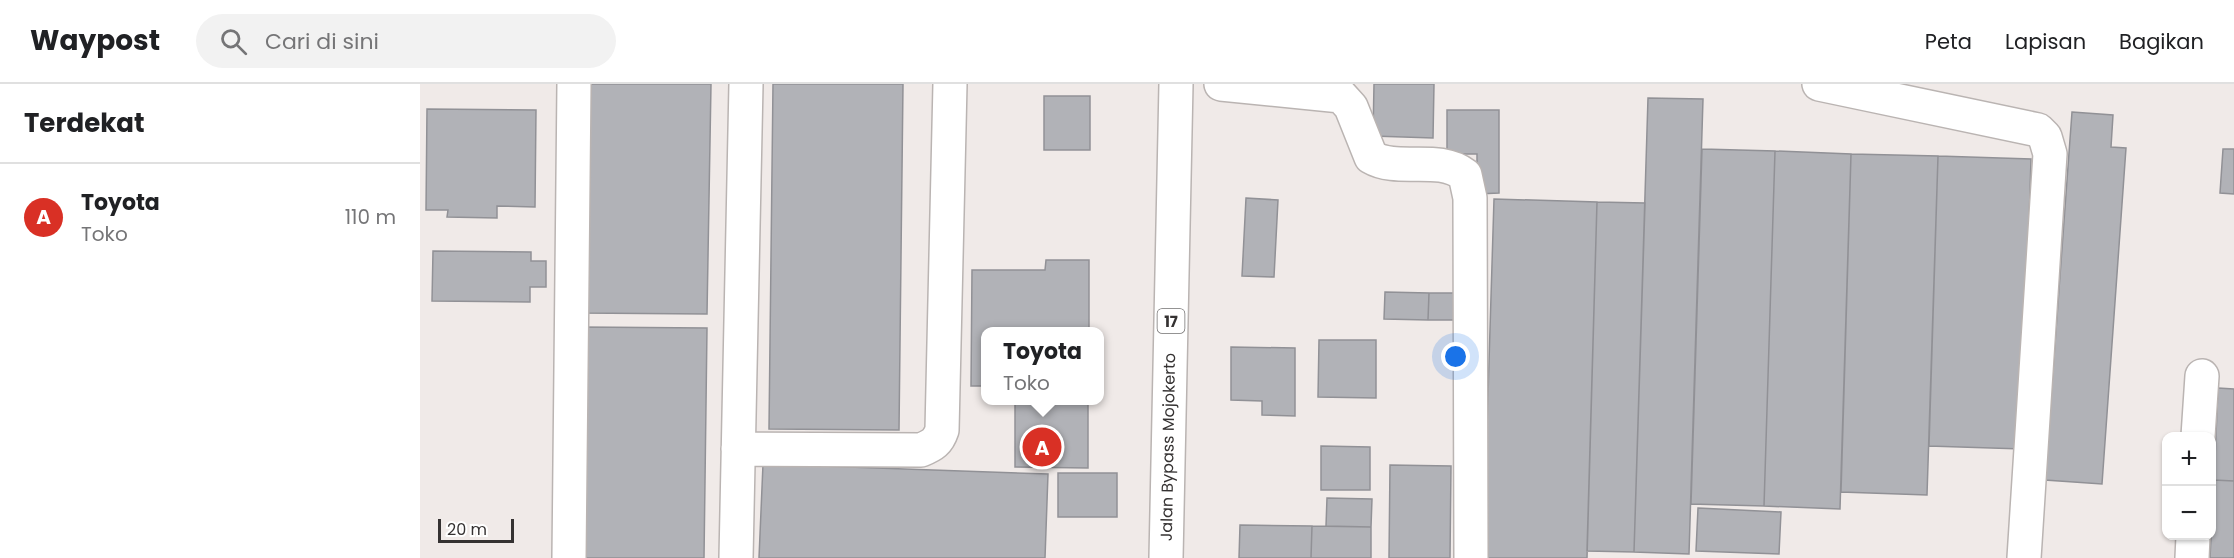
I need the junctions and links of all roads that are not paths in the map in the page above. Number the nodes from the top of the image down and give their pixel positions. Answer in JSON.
{"nodes":[{"id":1,"x":574,"y":84,"type":"edge"},
{"id":2,"x":746,"y":84,"type":"edge"},
{"id":3,"x":950,"y":84,"type":"edge"},
{"id":4,"x":1176,"y":84,"type":"edge"},
{"id":5,"x":1221,"y":84,"type":"edge"},
{"id":6,"x":1819,"y":84,"type":"edge"},
{"id":7,"x":2202,"y":375,"type":"dead end"},
{"id":8,"x":2198,"y":432,"type":"edge"},
{"id":9,"x":738,"y":449,"type":"junction"},
{"id":10,"x":2193,"y":540,"type":"edge"},
{"id":11,"x":569,"y":558,"type":"edge"},
{"id":12,"x":736,"y":558,"type":"edge"},
{"id":13,"x":1166,"y":558,"type":"edge"},
{"id":14,"x":1471,"y":558,"type":"edge"},
{"id":15,"x":2024,"y":558,"type":"edge"},
{"id":16,"x":2192,"y":558,"type":"edge"}],
"edges":[{"from":1,"to":11,"type":"main road"},
{"from":2,"to":9,"type":"main road"},
{"from":3,"to":9,"type":"main road"},
{"from":4,"to":13,"type":"main road","name":"Jalan Bypass Mojokerto","number":"17"},
{"from":5,"to":14,"type":"main road"},
{"from":6,"to":15,"type":"main road"},
{"from":7,"to":8,"type":"main road"},
{"from":9,"to":12,"type":"main road"},
{"from":10,"to":16,"type":"main road"}]}
